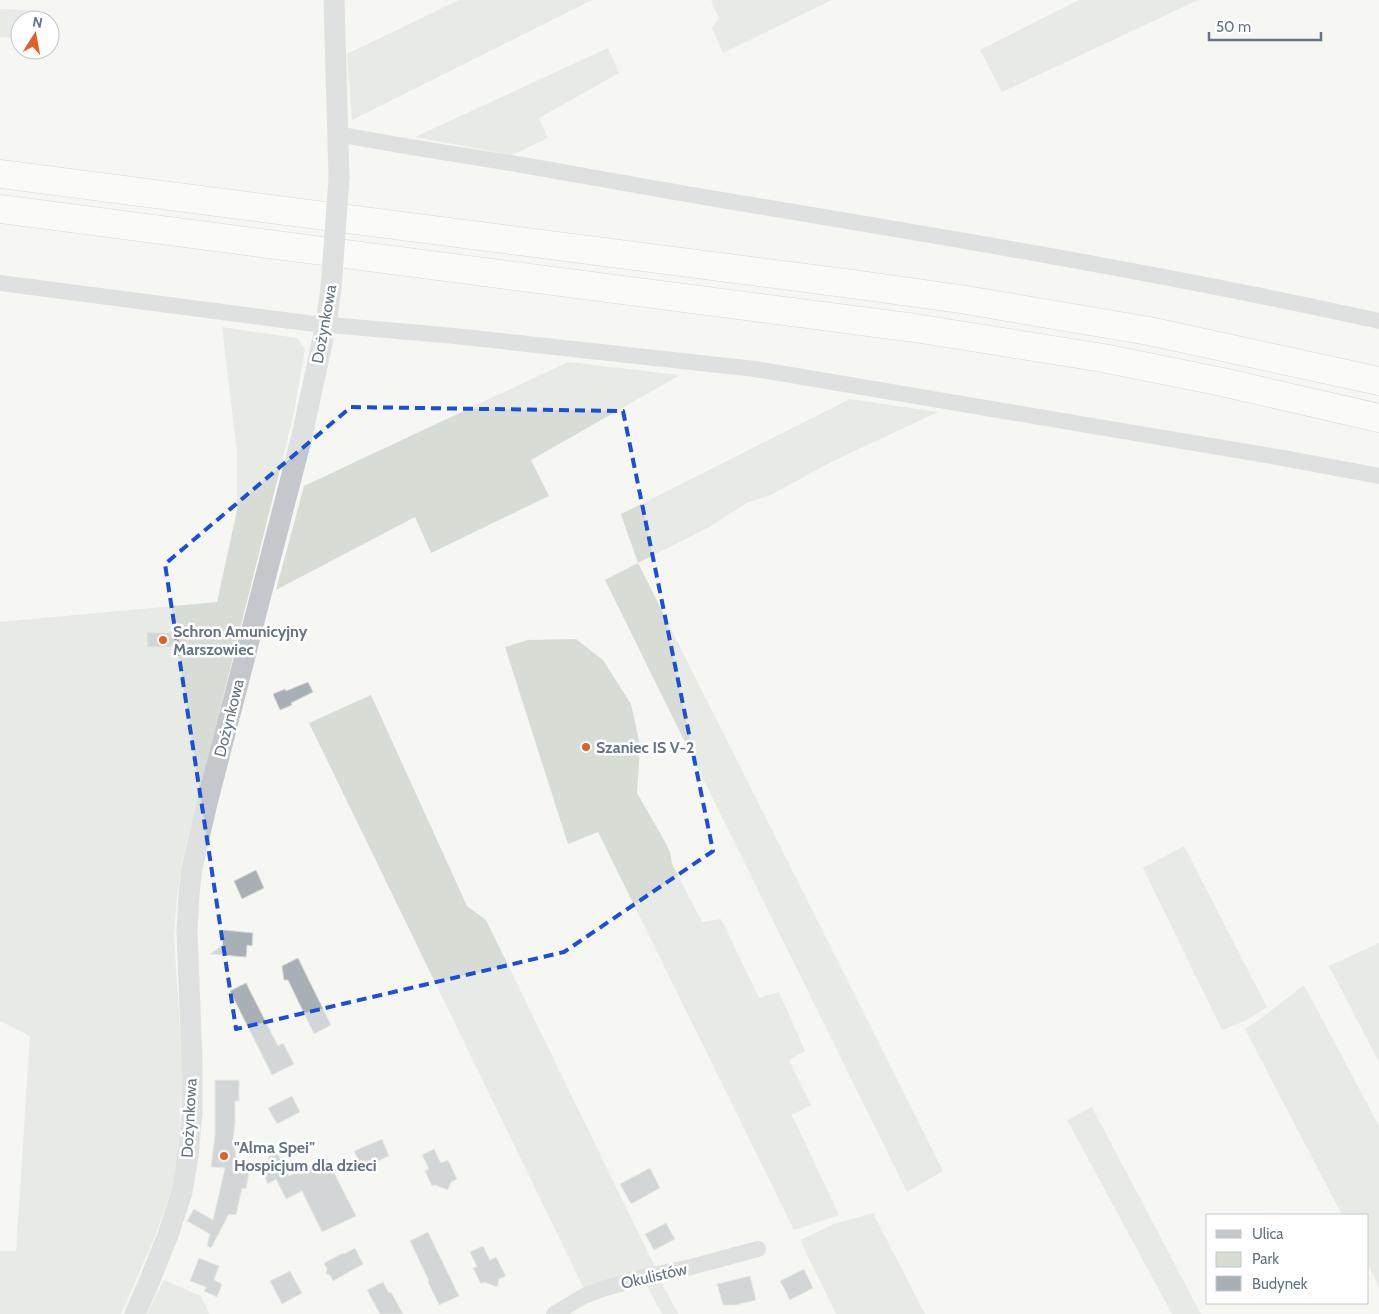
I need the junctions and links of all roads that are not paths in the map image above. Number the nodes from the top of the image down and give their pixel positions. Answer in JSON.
{"nodes":[{"id":1,"x":334,"y":0,"type":"edge"},
{"id":2,"x":338,"y":134,"type":"junction"},
{"id":3,"x":0,"y":174,"type":"edge"},
{"id":4,"x":0,"y":208,"type":"edge"},
{"id":5,"x":0,"y":283,"type":"edge"},
{"id":6,"x":1379,"y":321,"type":"edge"},
{"id":7,"x":326,"y":324,"type":"junction"},
{"id":8,"x":1379,"y":382,"type":"edge"},
{"id":9,"x":1379,"y":418,"type":"edge"},
{"id":10,"x":1379,"y":476,"type":"edge"},
{"id":11,"x":758,"y":1248,"type":"dead end"},
{"id":12,"x":135,"y":1314,"type":"edge"},
{"id":13,"x":554,"y":1314,"type":"edge"}],
"edges":[{"from":1,"to":2,"type":"street","name":"Dożynkowa"},
{"from":2,"to":6,"type":"street"},
{"from":2,"to":7,"type":"street","name":"Dożynkowa","bridge":true},
{"from":3,"to":8,"type":"highway"},
{"from":4,"to":9,"type":"highway"},
{"from":5,"to":7,"type":"street"},
{"from":7,"to":10,"type":"street"},
{"from":7,"to":12,"type":"street","name":"Dożynkowa"},
{"from":11,"to":13,"type":"street","name":"Okulistów"}]}
